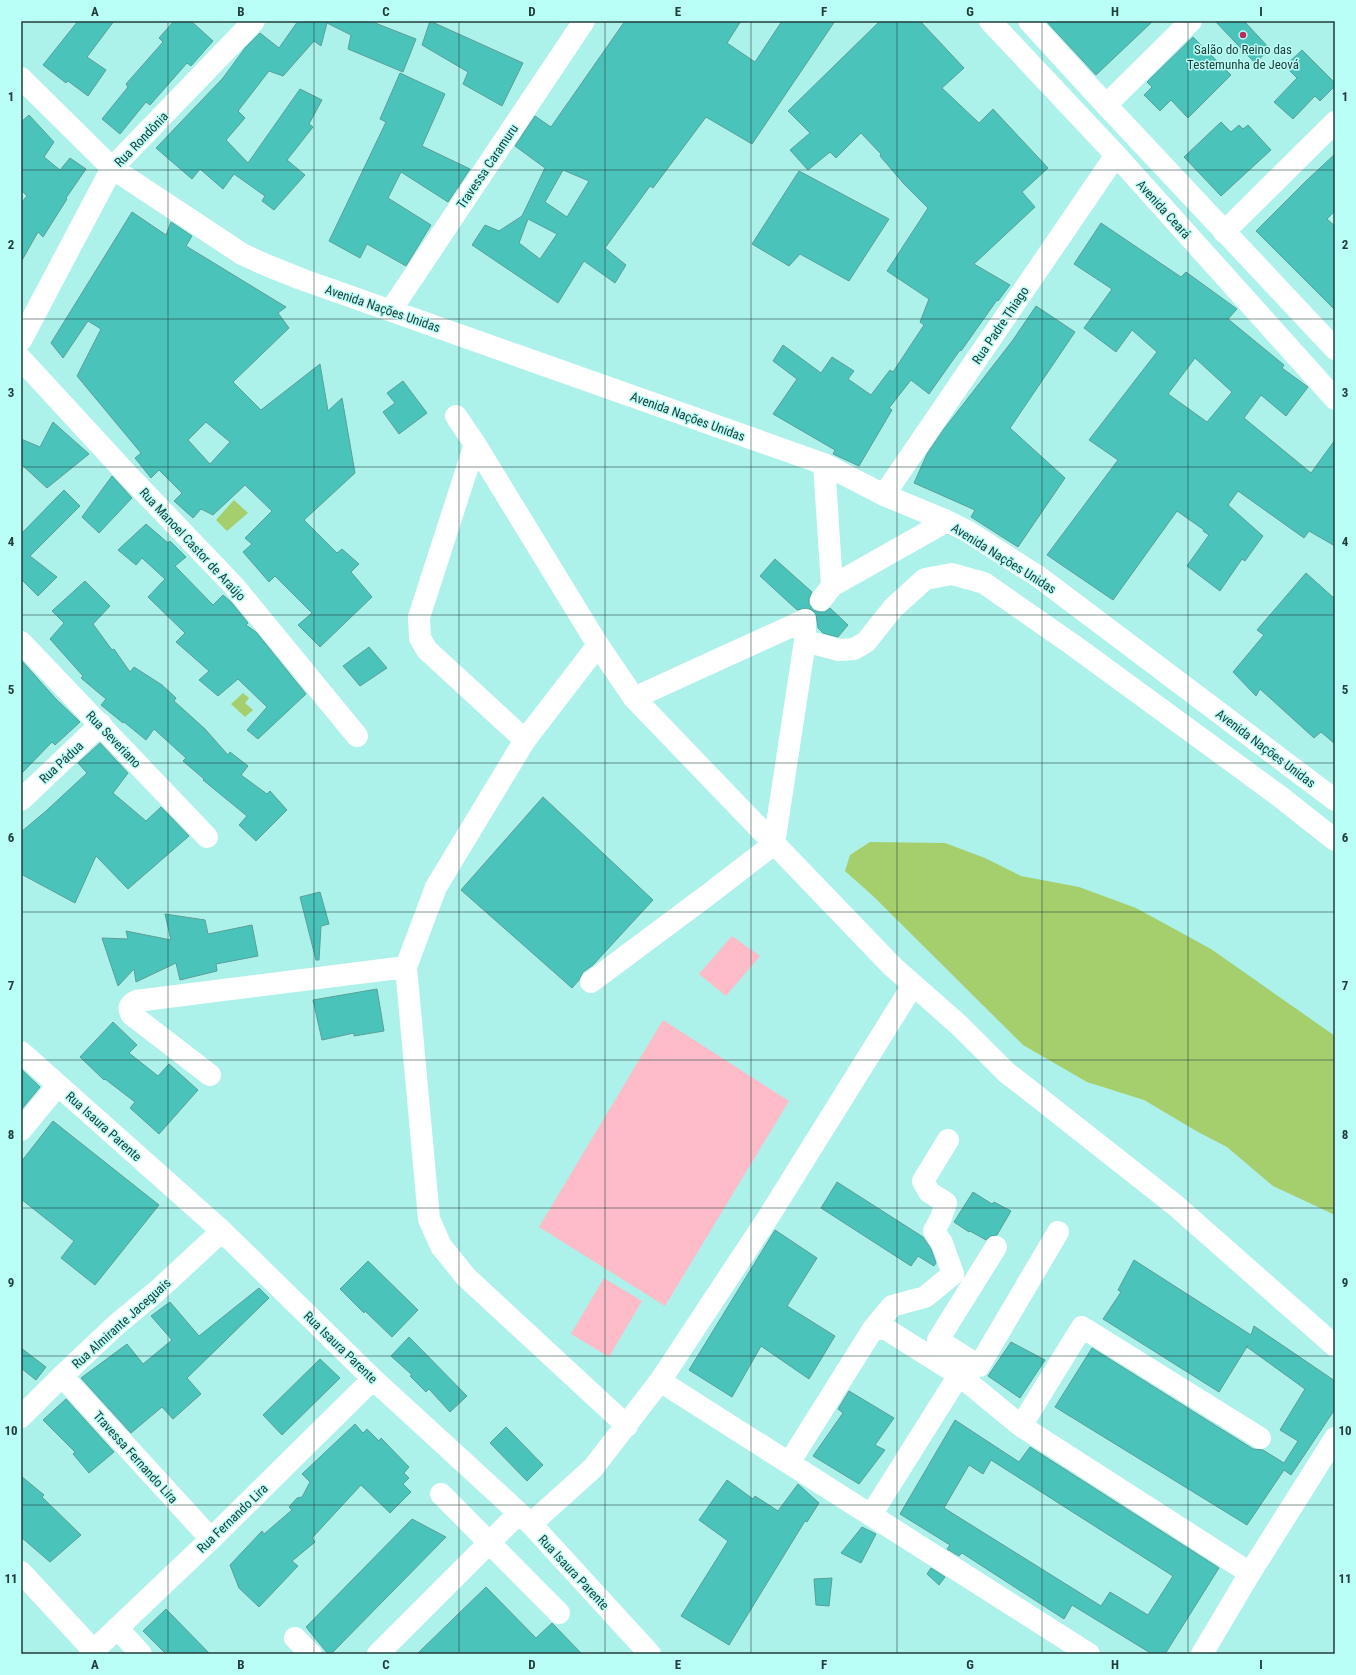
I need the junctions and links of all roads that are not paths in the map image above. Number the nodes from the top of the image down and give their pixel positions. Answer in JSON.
{"nodes":[{"id":1,"x":254,"y":21,"type":"edge"},
{"id":2,"x":584,"y":21,"type":"edge"},
{"id":3,"x":990,"y":21,"type":"edge"},
{"id":4,"x":1029,"y":21,"type":"edge"},
{"id":5,"x":1191,"y":21,"type":"edge"},
{"id":6,"x":21,"y":78,"type":"edge"},
{"id":7,"x":1106,"y":105,"type":"junction"},
{"id":8,"x":1335,"y":122,"type":"edge"},
{"id":9,"x":1116,"y":156,"type":"junction"},
{"id":10,"x":112,"y":168,"type":"junction"},
{"id":11,"x":1224,"y":232,"type":"junction"},
{"id":12,"x":391,"y":310,"type":"junction"},
{"id":13,"x":21,"y":340,"type":"edge"},
{"id":14,"x":1335,"y":349,"type":"edge"},
{"id":15,"x":21,"y":359,"type":"edge"},
{"id":16,"x":1335,"y":399,"type":"edge"},
{"id":17,"x":456,"y":416,"type":"dead end"},
{"id":18,"x":475,"y":444,"type":"junction"},
{"id":19,"x":824,"y":464,"type":"junction"},
{"id":20,"x":884,"y":495,"type":"junction"},
{"id":21,"x":947,"y":521,"type":"junction"},
{"id":22,"x":805,"y":626,"type":"junction"},
{"id":23,"x":21,"y":642,"type":"edge"},
{"id":24,"x":598,"y":646,"type":"junction"},
{"id":25,"x":634,"y":698,"type":"junction"},
{"id":26,"x":101,"y":724,"type":"junction"},
{"id":27,"x":358,"y":736,"type":"dead end"},
{"id":28,"x":525,"y":740,"type":"junction"},
{"id":29,"x":21,"y":800,"type":"edge"},
{"id":30,"x":1335,"y":800,"type":"edge"},
{"id":31,"x":207,"y":837,"type":"dead end"},
{"id":32,"x":1335,"y":840,"type":"edge"},
{"id":33,"x":774,"y":844,"type":"junction"},
{"id":34,"x":406,"y":967,"type":"junction"},
{"id":35,"x":591,"y":982,"type":"dead end"},
{"id":36,"x":913,"y":986,"type":"junction"},
{"id":37,"x":21,"y":1052,"type":"edge"},
{"id":38,"x":210,"y":1075,"type":"dead end"},
{"id":39,"x":58,"y":1085,"type":"junction"},
{"id":40,"x":21,"y":1130,"type":"edge"},
{"id":41,"x":948,"y":1140,"type":"dead end"},
{"id":42,"x":222,"y":1231,"type":"junction"},
{"id":43,"x":1058,"y":1232,"type":"dead end"},
{"id":44,"x":996,"y":1247,"type":"dead end"},
{"id":45,"x":873,"y":1329,"type":"junction"},
{"id":46,"x":1335,"y":1346,"type":"edge"},
{"id":47,"x":933,"y":1348,"type":"junction"},
{"id":48,"x":959,"y":1375,"type":"junction"},
{"id":49,"x":62,"y":1376,"type":"junction"},
{"id":50,"x":373,"y":1379,"type":"junction"},
{"id":51,"x":660,"y":1381,"type":"junction"},
{"id":52,"x":21,"y":1417,"type":"edge"},
{"id":53,"x":626,"y":1426,"type":"junction"},
{"id":54,"x":1021,"y":1426,"type":"junction"},
{"id":55,"x":1260,"y":1438,"type":"dead end"},
{"id":56,"x":1335,"y":1438,"type":"edge"},
{"id":57,"x":789,"y":1463,"type":"junction"},
{"id":58,"x":441,"y":1494,"type":"dead end"},
{"id":59,"x":871,"y":1515,"type":"junction"},
{"id":60,"x":525,"y":1519,"type":"junction"},
{"id":61,"x":211,"y":1539,"type":"junction"},
{"id":62,"x":490,"y":1542,"type":"junction"},
{"id":63,"x":21,"y":1572,"type":"edge"},
{"id":64,"x":1250,"y":1573,"type":"junction"},
{"id":65,"x":559,"y":1613,"type":"dead end"},
{"id":66,"x":118,"y":1629,"type":"junction"},
{"id":67,"x":295,"y":1638,"type":"dead end"},
{"id":68,"x":92,"y":1652,"type":"edge"},
{"id":69,"x":141,"y":1654,"type":"edge"},
{"id":70,"x":311,"y":1654,"type":"edge"},
{"id":71,"x":378,"y":1654,"type":"edge"},
{"id":72,"x":649,"y":1654,"type":"edge"},
{"id":73,"x":1089,"y":1654,"type":"edge"},
{"id":74,"x":1202,"y":1654,"type":"edge"}],
"edges":[{"from":1,"to":10,"type":"street","name":"Rua Rondônia"},
{"from":2,"to":12,"type":"street","name":"Travessa Caramuru"},
{"from":3,"to":9,"type":"street","name":"Avenida Ceará"},
{"from":4,"to":7,"type":"street"},
{"from":5,"to":7,"type":"street"},
{"from":6,"to":10,"type":"street","name":"Avenida Nações Unidas"},
{"from":7,"to":11,"type":"street"},
{"from":8,"to":11,"type":"street"},
{"from":9,"to":16,"type":"street","name":"Avenida Ceará"},
{"from":9,"to":20,"type":"street","name":"Rua Padre Thiago"},
{"from":10,"to":12,"type":"street","name":"Avenida Nações Unidas"},
{"from":10,"to":13,"type":"street","name":"Rua Rondônia"},
{"from":11,"to":14,"type":"street"},
{"from":12,"to":19,"type":"street","name":"Avenida Nações Unidas"},
{"from":15,"to":27,"type":"street","name":"Rua Manoel Castor de Araújo"},
{"from":17,"to":18,"type":"street"},
{"from":18,"to":24,"type":"street"},
{"from":18,"to":28,"type":"street"},
{"from":19,"to":20,"type":"street","name":"Avenida Nações Unidas"},
{"from":19,"to":21,"type":"street"},
{"from":20,"to":21,"type":"street","name":"Avenida Nações Unidas"},
{"from":21,"to":30,"type":"street","name":"Avenida Nações Unidas"},
{"from":22,"to":25,"type":"street"},
{"from":22,"to":32,"type":"street"},
{"from":22,"to":33,"type":"street"},
{"from":23,"to":26,"type":"street","name":"Rua Severiano"},
{"from":24,"to":25,"type":"street"},
{"from":24,"to":28,"type":"street"},
{"from":25,"to":33,"type":"street"},
{"from":26,"to":29,"type":"street","name":"Rua Pádua"},
{"from":26,"to":31,"type":"street","name":"Rua Severiano"},
{"from":28,"to":34,"type":"street"},
{"from":33,"to":35,"type":"street"},
{"from":33,"to":36,"type":"street"},
{"from":34,"to":38,"type":"street"},
{"from":34,"to":53,"type":"street"},
{"from":36,"to":46,"type":"street"},
{"from":36,"to":51,"type":"street"},
{"from":37,"to":39,"type":"street","name":"Rua Isaura Parente"},
{"from":39,"to":40,"type":"street"},
{"from":39,"to":42,"type":"street","name":"Rua Isaura Parente"},
{"from":41,"to":45,"type":"street"},
{"from":42,"to":49,"type":"street","name":"Rua Almirante Jaceguais"},
{"from":42,"to":50,"type":"street","name":"Rua Isaura Parente"},
{"from":43,"to":47,"type":"street"},
{"from":44,"to":47,"type":"street"},
{"from":45,"to":47,"type":"street"},
{"from":45,"to":57,"type":"street"},
{"from":47,"to":48,"type":"street"},
{"from":48,"to":54,"type":"street"},
{"from":48,"to":59,"type":"street"},
{"from":49,"to":52,"type":"street","name":"Rua Almirante Jaceguais"},
{"from":49,"to":61,"type":"street","name":"Travessa Fernando Lira"},
{"from":50,"to":60,"type":"street","name":"Rua Isaura Parente"},
{"from":50,"to":61,"type":"street","name":"Rua Fernando Lira"},
{"from":51,"to":53,"type":"street"},
{"from":51,"to":57,"type":"street"},
{"from":53,"to":60,"type":"street"},
{"from":54,"to":55,"type":"street"},
{"from":54,"to":64,"type":"street"},
{"from":56,"to":64,"type":"street"},
{"from":57,"to":59,"type":"street"},
{"from":58,"to":62,"type":"street"},
{"from":59,"to":73,"type":"street"},
{"from":60,"to":62,"type":"street"},
{"from":60,"to":72,"type":"street","name":"Rua Isaura Parente"},
{"from":61,"to":66,"type":"street","name":"Rua Fernando Lira"},
{"from":62,"to":65,"type":"street"},
{"from":62,"to":71,"type":"street"},
{"from":63,"to":68,"type":"street"},
{"from":64,"to":74,"type":"street"},
{"from":66,"to":68,"type":"street","name":"Rua Fernando Lira"},
{"from":66,"to":69,"type":"street"},
{"from":67,"to":70,"type":"street"}]}
